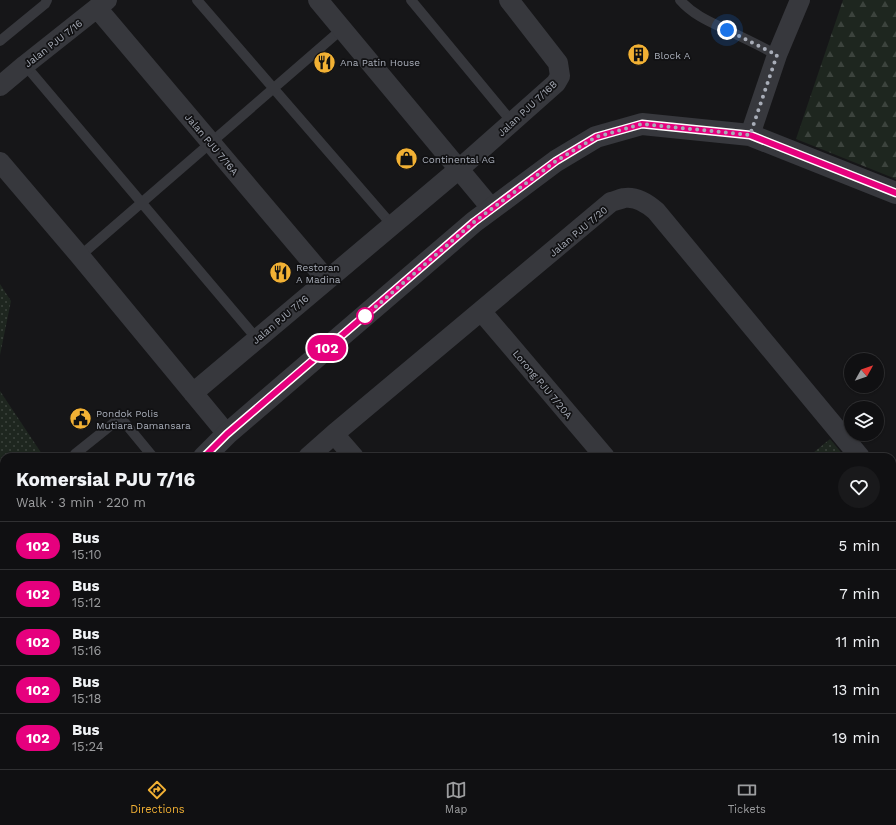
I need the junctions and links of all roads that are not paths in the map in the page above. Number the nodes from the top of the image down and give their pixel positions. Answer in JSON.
{"nodes":[{"id":1,"x":47,"y":0,"type":"edge"},
{"id":2,"x":197,"y":0,"type":"edge"},
{"id":3,"x":318,"y":0,"type":"edge"},
{"id":4,"x":411,"y":0,"type":"edge"},
{"id":5,"x":509,"y":0,"type":"edge"},
{"id":6,"x":680,"y":0,"type":"edge"},
{"id":7,"x":800,"y":0,"type":"edge"},
{"id":8,"x":102,"y":4,"type":"edge"},
{"id":9,"x":342,"y":29,"type":"junction"},
{"id":10,"x":0,"y":41,"type":"edge"},
{"id":11,"x":777,"y":55,"type":"junction"},
{"id":12,"x":25,"y":65,"type":"junction"},
{"id":13,"x":0,"y":86,"type":"edge"},
{"id":14,"x":274,"y":88,"type":"junction"},
{"id":15,"x":512,"y":122,"type":"junction"},
{"id":16,"x":750,"y":135,"type":"junction"},
{"id":17,"x":211,"y":143,"type":"junction"},
{"id":18,"x":0,"y":162,"type":"edge"},
{"id":19,"x":459,"y":169,"type":"junction"},
{"id":20,"x":896,"y":193,"type":"edge"},
{"id":21,"x":141,"y":203,"type":"junction"},
{"id":22,"x":492,"y":209,"type":"junction"},
{"id":23,"x":392,"y":225,"type":"junction"},
{"id":24,"x":80,"y":256,"type":"junction"},
{"id":25,"x":327,"y":280,"type":"junction"},
{"id":26,"x":482,"y":311,"type":"junction"},
{"id":27,"x":257,"y":339,"type":"junction"},
{"id":28,"x":193,"y":393,"type":"junction"},
{"id":29,"x":227,"y":434,"type":"junction"},
{"id":30,"x":334,"y":434,"type":"junction"},
{"id":31,"x":76,"y":453,"type":"edge"},
{"id":32,"x":150,"y":453,"type":"edge"},
{"id":33,"x":208,"y":453,"type":"edge"},
{"id":34,"x":313,"y":453,"type":"edge"},
{"id":35,"x":351,"y":453,"type":"edge"},
{"id":36,"x":603,"y":453,"type":"edge"},
{"id":37,"x":857,"y":453,"type":"edge"}],
"edges":[{"from":1,"to":10,"type":"lane"},
{"from":2,"to":14,"type":"lane"},
{"from":3,"to":9,"type":"street"},
{"from":4,"to":15,"type":"lane"},
{"from":5,"to":15,"type":"street","name":"Jalan PJU 7/16B"},
{"from":6,"to":11,"type":"lane"},
{"from":7,"to":11,"type":"street"},
{"from":8,"to":12,"type":"street","name":"Jalan PJU 7/16"},
{"from":8,"to":17,"type":"street","name":"Jalan PJU 7/16A"},
{"from":9,"to":14,"type":"lane"},
{"from":9,"to":19,"type":"street"},
{"from":11,"to":16,"type":"street"},
{"from":12,"to":13,"type":"street","name":"Jalan PJU 7/16"},
{"from":12,"to":21,"type":"lane"},
{"from":14,"to":17,"type":"lane"},
{"from":14,"to":23,"type":"lane"},
{"from":15,"to":19,"type":"street","name":"Jalan PJU 7/16B"},
{"from":16,"to":20,"type":"street"},
{"from":16,"to":22,"type":"street"},
{"from":17,"to":21,"type":"lane"},
{"from":17,"to":25,"type":"street","name":"Jalan PJU 7/16A"},
{"from":18,"to":24,"type":"street"},
{"from":19,"to":22,"type":"street"},
{"from":19,"to":23,"type":"street","name":"Jalan PJU 7/16"},
{"from":21,"to":24,"type":"lane"},
{"from":21,"to":27,"type":"lane"},
{"from":22,"to":29,"type":"street"},
{"from":23,"to":25,"type":"street","name":"Jalan PJU 7/16"},
{"from":24,"to":28,"type":"street"},
{"from":25,"to":27,"type":"street","name":"Jalan PJU 7/16"},
{"from":26,"to":30,"type":"street","name":"Jalan PJU 7/20"},
{"from":26,"to":36,"type":"street","name":"Lorong PJU 7/20A"},
{"from":26,"to":37,"type":"street","name":"Jalan PJU 7/20"},
{"from":27,"to":28,"type":"street","name":"Jalan PJU 7/16"},
{"from":28,"to":29,"type":"street"},
{"from":29,"to":33,"type":"street"},
{"from":30,"to":34,"type":"street","name":"Jalan PJU 7/20"},
{"from":30,"to":35,"type":"street"},
{"from":31,"to":32,"type":"lane"}]}
